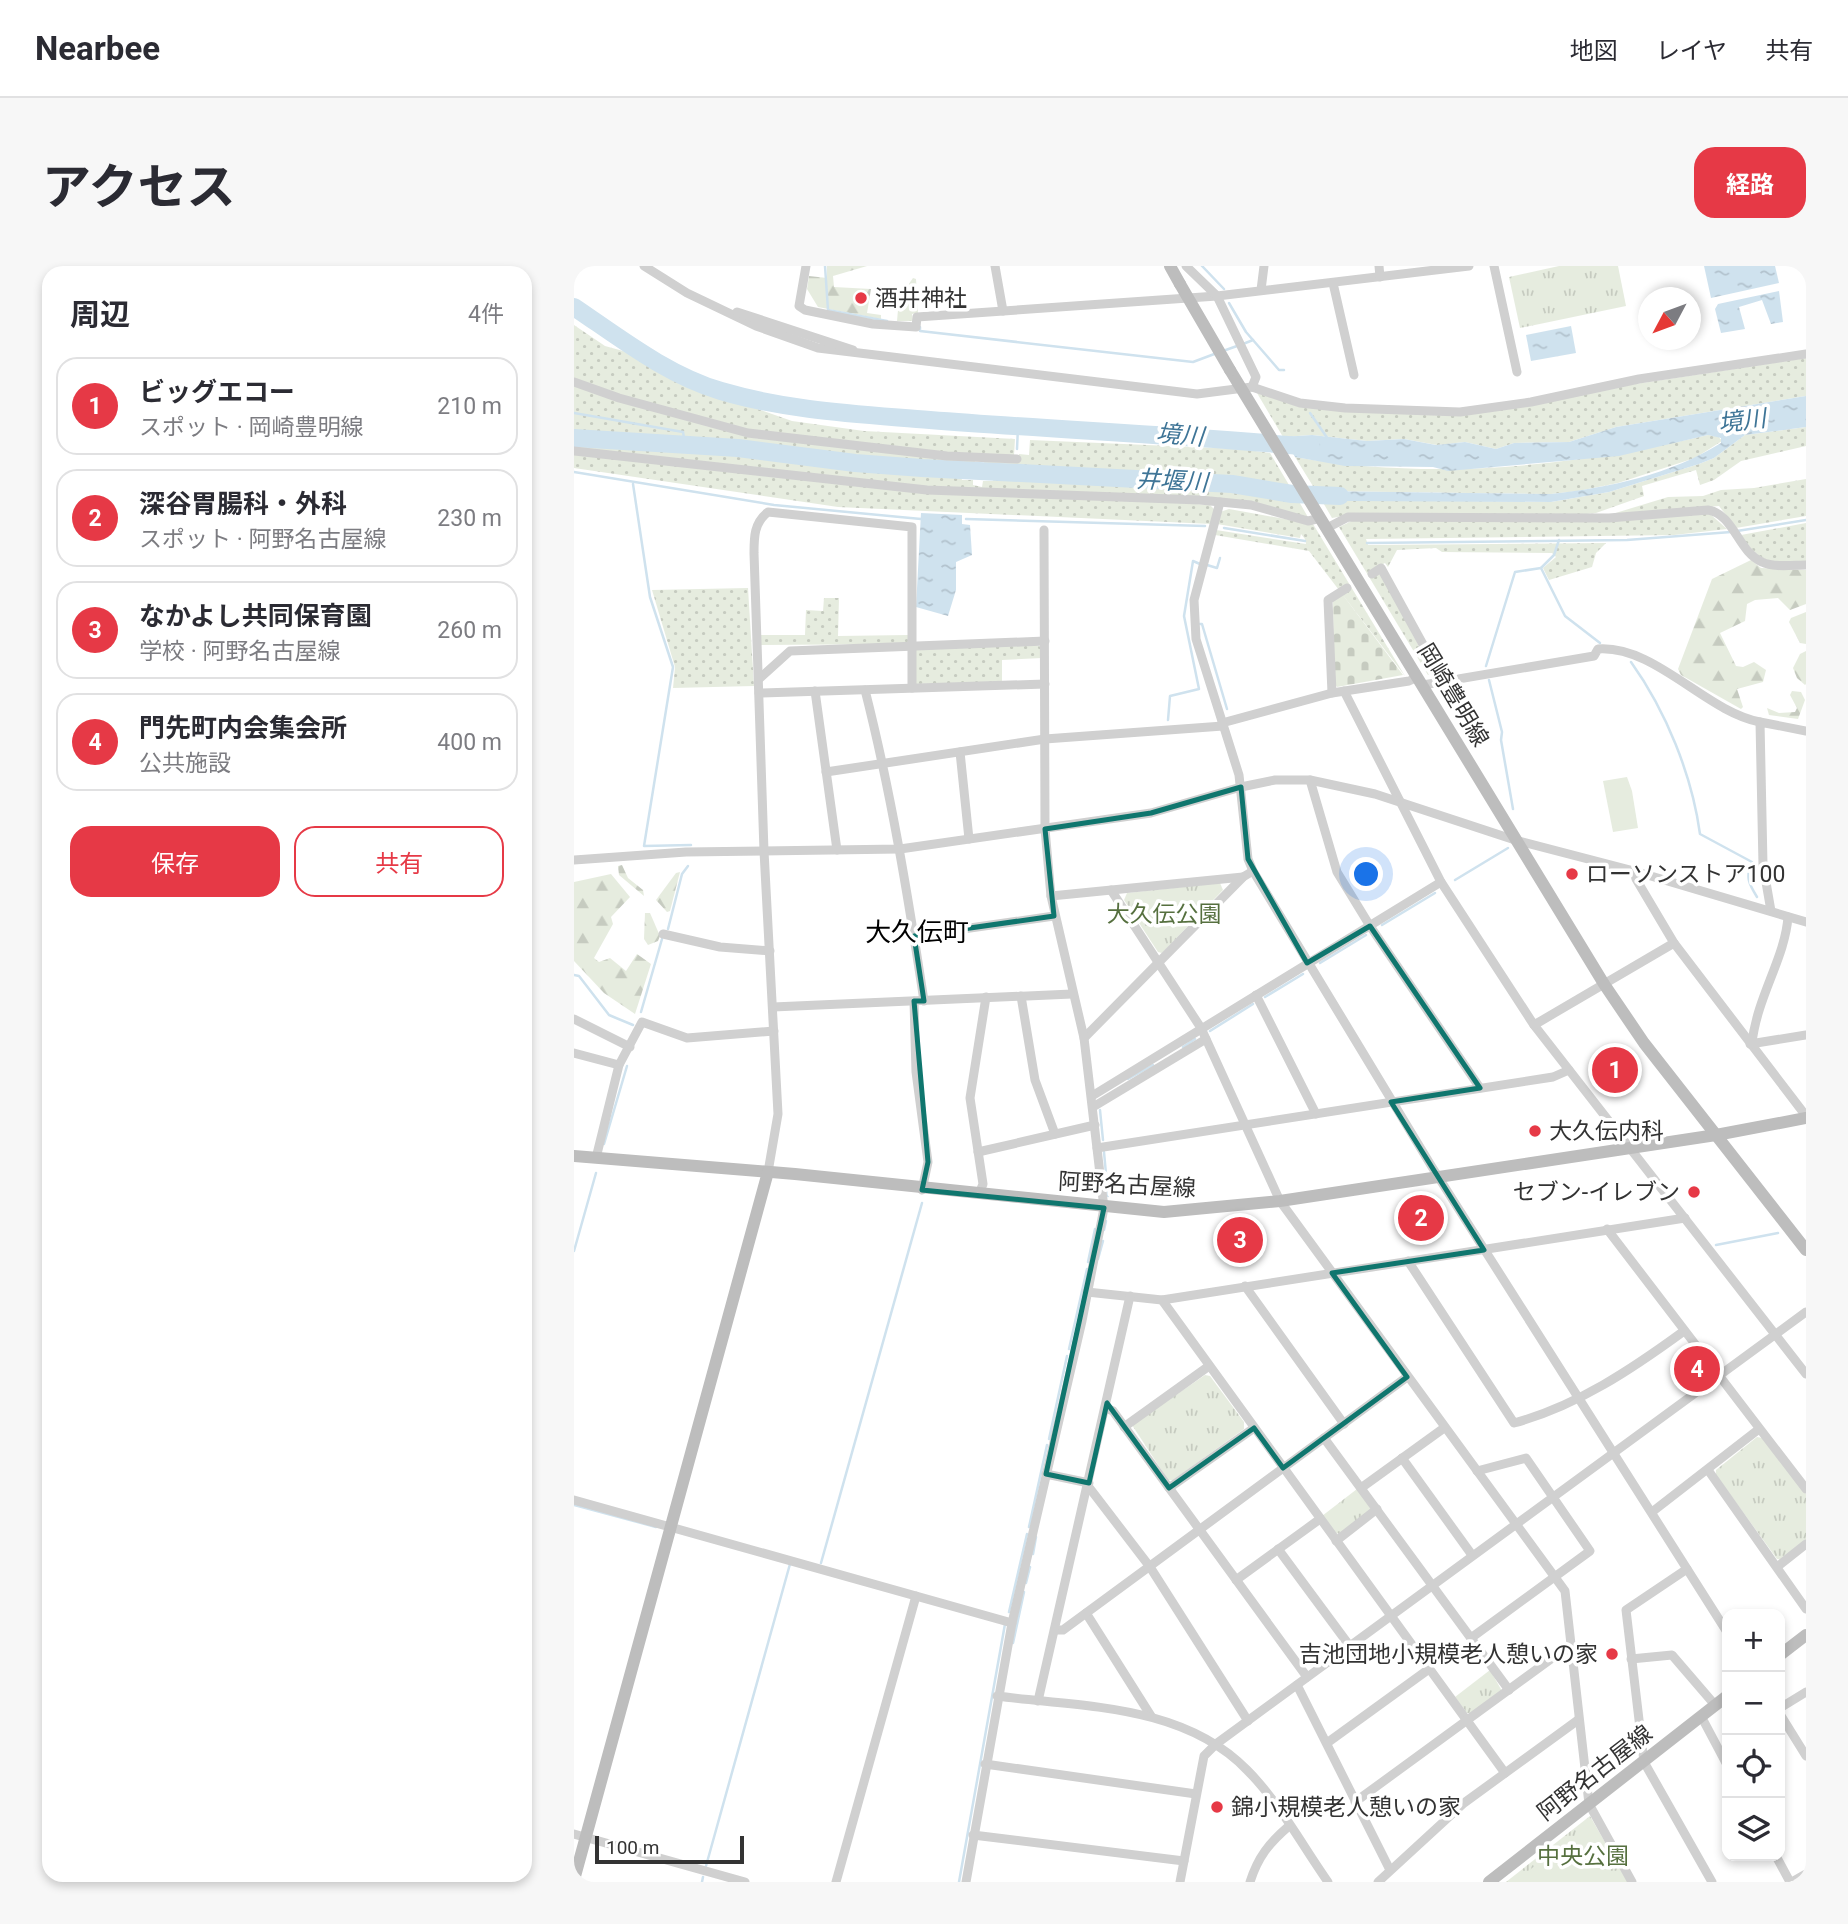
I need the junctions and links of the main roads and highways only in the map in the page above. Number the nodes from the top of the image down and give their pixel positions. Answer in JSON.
{"nodes":[{"id":1,"x":1170,"y":266,"type":"edge"},
{"id":2,"x":1806,"y":1117,"type":"edge"},
{"id":3,"x":1716,"y":1135,"type":"junction"},
{"id":4,"x":574,"y":1156,"type":"edge"},
{"id":5,"x":768,"y":1172,"type":"junction"},
{"id":6,"x":1806,"y":1250,"type":"edge"},
{"id":7,"x":1806,"y":1635,"type":"edge"},
{"id":8,"x":1785,"y":1651,"type":"edge"},
{"id":9,"x":1722,"y":1700,"type":"edge"},
{"id":10,"x":580,"y":1835,"type":"edge"},
{"id":11,"x":574,"y":1880,"type":"edge"},
{"id":12,"x":1489,"y":1882,"type":"edge"}],
"edges":[{"from":1,"to":3,"type":"main road","name":"岡崎豊明線","bridge":true},
{"from":2,"to":3,"type":"main road","name":"阿野名古屋線"},
{"from":3,"to":5,"type":"main road","name":"阿野名古屋線"},
{"from":3,"to":6,"type":"main road"},
{"from":4,"to":5,"type":"main road","name":"阿野名古屋線"},
{"from":5,"to":10,"type":"main road"},
{"from":7,"to":8,"type":"main road"},
{"from":9,"to":12,"type":"main road","name":"阿野名古屋線"},
{"from":10,"to":11,"type":"main road"}]}
